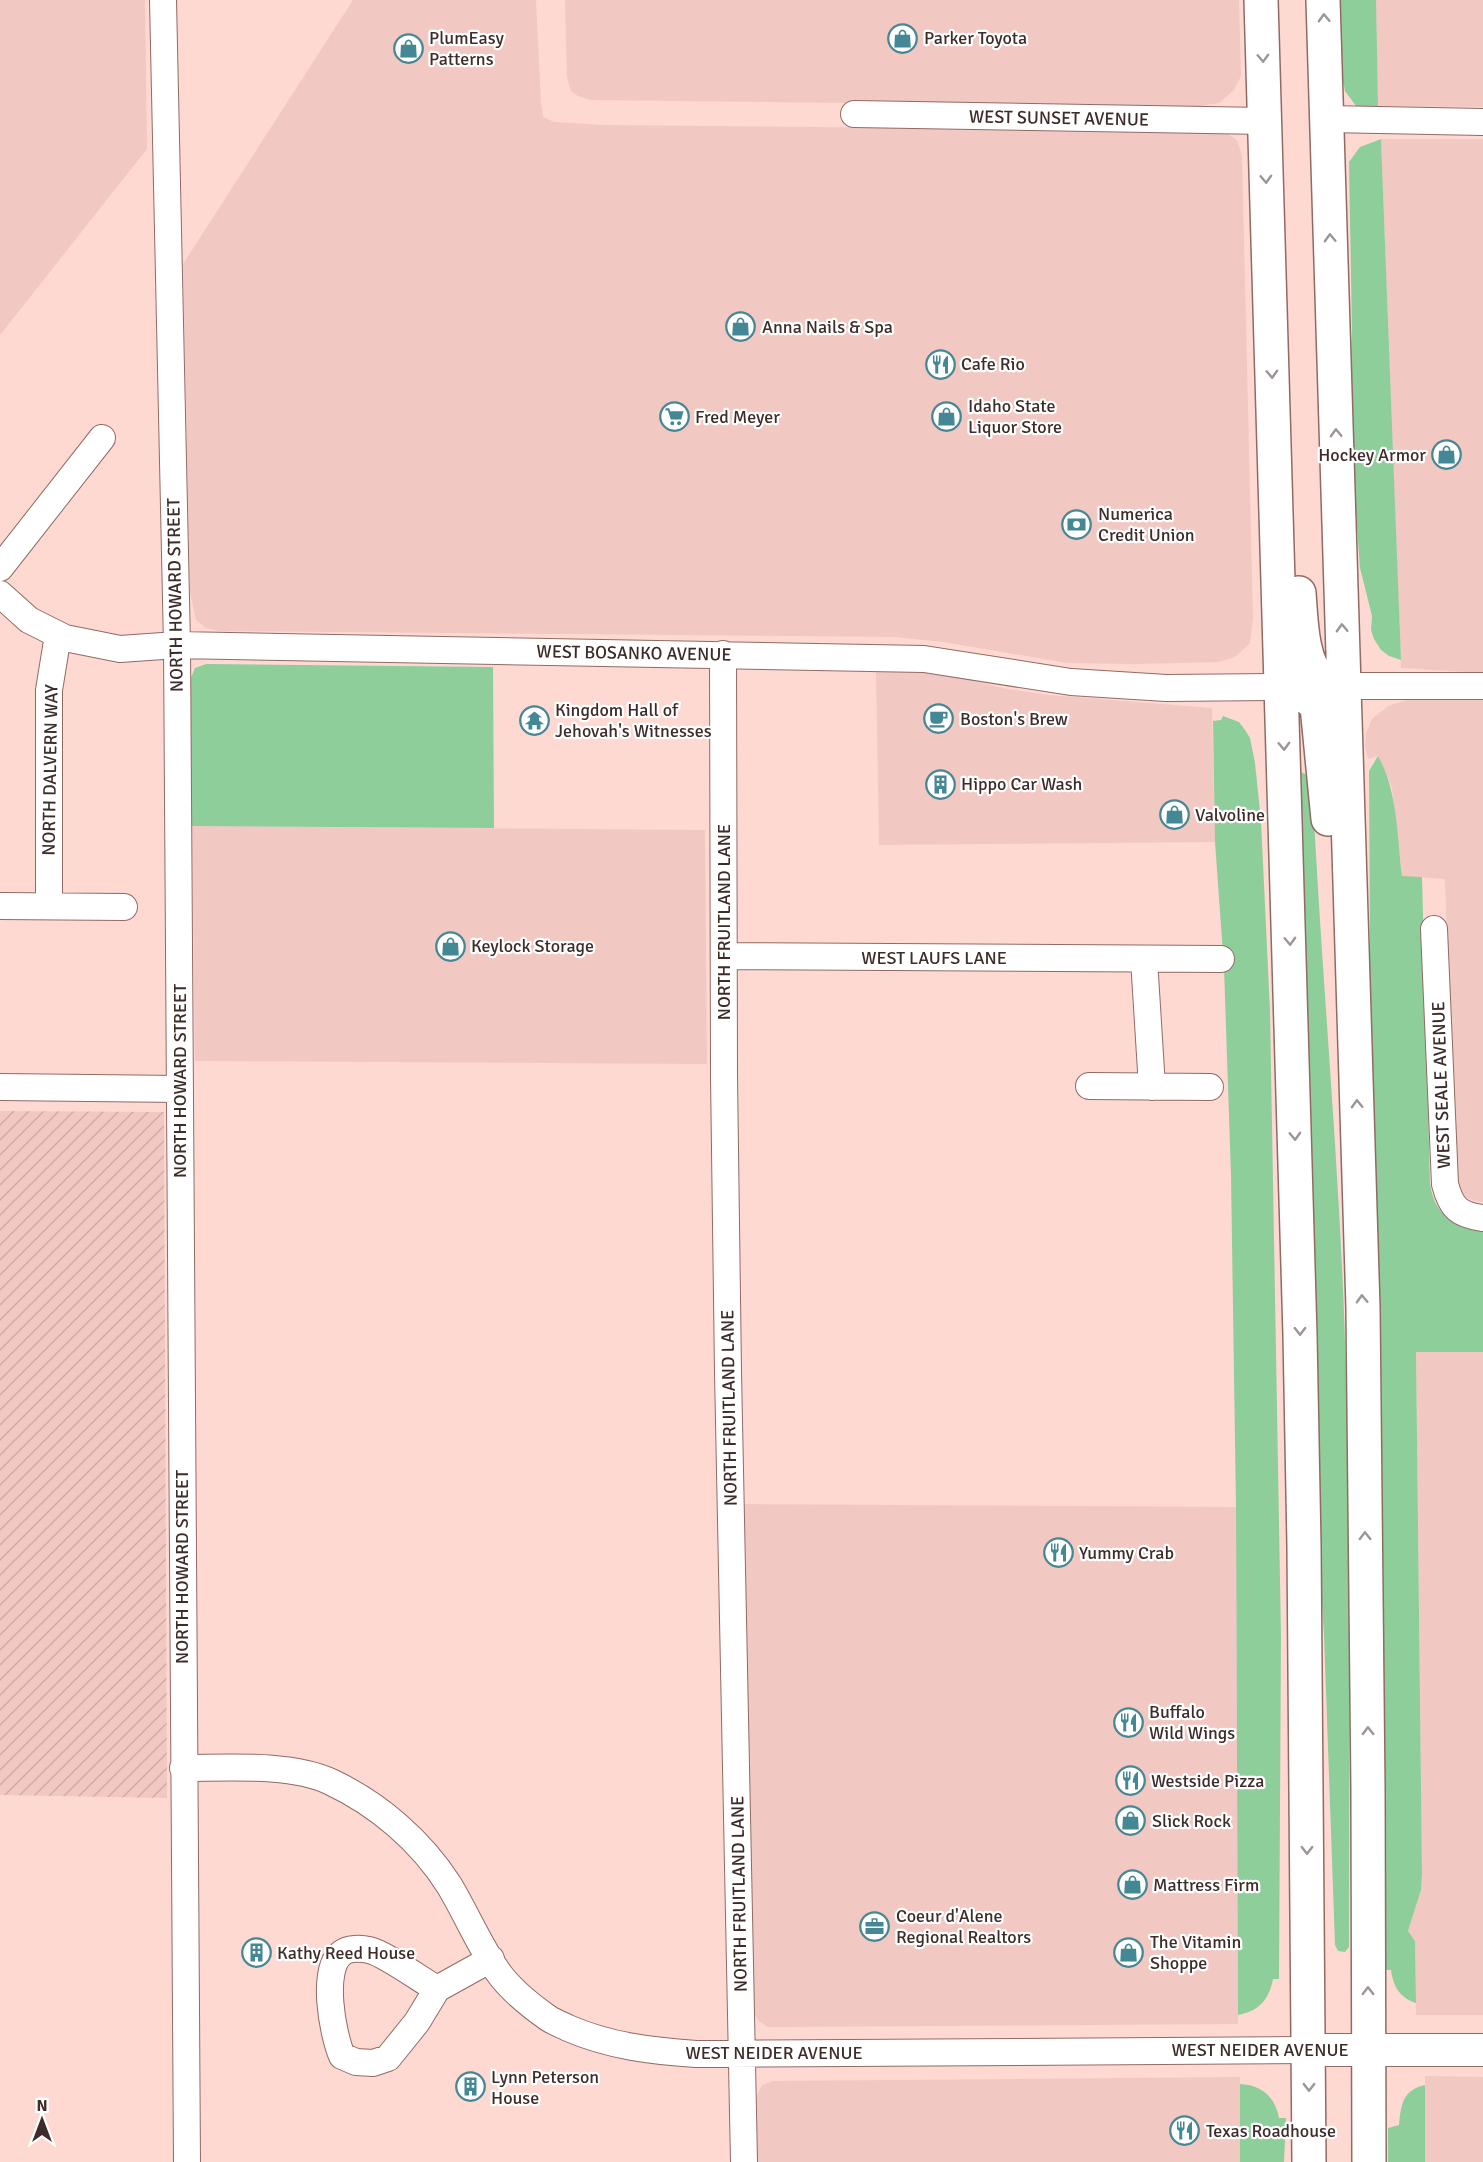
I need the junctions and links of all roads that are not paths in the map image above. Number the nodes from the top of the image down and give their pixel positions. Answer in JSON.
{"nodes":[{"id":1,"x":163,"y":0,"type":"edge"},
{"id":2,"x":1261,"y":0,"type":"edge"},
{"id":3,"x":1323,"y":0,"type":"edge"},
{"id":4,"x":854,"y":114,"type":"dead end"},
{"id":5,"x":1327,"y":119,"type":"junction"},
{"id":6,"x":1264,"y":121,"type":"junction"},
{"id":7,"x":1483,"y":122,"type":"edge"},
{"id":8,"x":102,"y":438,"type":"dead end"},
{"id":9,"x":1275,"y":463,"type":"junction"},
{"id":10,"x":0,"y":568,"type":"edge"},
{"id":11,"x":0,"y":594,"type":"edge"},
{"id":12,"x":58,"y":635,"type":"junction"},
{"id":13,"x":177,"y":645,"type":"junction"},
{"id":14,"x":723,"y":654,"type":"junction"},
{"id":15,"x":1344,"y":686,"type":"junction"},
{"id":16,"x":1483,"y":686,"type":"edge"},
{"id":17,"x":1282,"y":687,"type":"junction"},
{"id":18,"x":1350,"y":884,"type":"junction"},
{"id":19,"x":0,"y":906,"type":"edge"},
{"id":20,"x":49,"y":906,"type":"junction"},
{"id":21,"x":124,"y":907,"type":"dead end"},
{"id":22,"x":1434,"y":929,"type":"dead end"},
{"id":23,"x":724,"y":956,"type":"junction"},
{"id":24,"x":1144,"y":959,"type":"junction"},
{"id":25,"x":1221,"y":959,"type":"dead end"},
{"id":26,"x":1089,"y":1086,"type":"dead end"},
{"id":27,"x":1152,"y":1087,"type":"junction"},
{"id":28,"x":1210,"y":1087,"type":"dead end"},
{"id":29,"x":0,"y":1088,"type":"edge"},
{"id":30,"x":180,"y":1089,"type":"junction"},
{"id":31,"x":1483,"y":1218,"type":"edge"},
{"id":32,"x":183,"y":1768,"type":"junction"},
{"id":33,"x":491,"y":1959,"type":"junction"},
{"id":34,"x":437,"y":1989,"type":"junction"},
{"id":35,"x":1308,"y":2050,"type":"junction"},
{"id":36,"x":1368,"y":2050,"type":"junction"},
{"id":37,"x":1483,"y":2050,"type":"edge"},
{"id":38,"x":742,"y":2054,"type":"junction"},
{"id":39,"x":187,"y":2162,"type":"edge"},
{"id":40,"x":744,"y":2162,"type":"edge"},
{"id":41,"x":1309,"y":2162,"type":"edge"},
{"id":42,"x":1369,"y":2162,"type":"edge"}],
"edges":[{"from":1,"to":13,"type":"street","name":"NORTH HOWARD STREET"},
{"from":2,"to":6,"type":"highway","one_way":true},
{"from":5,"to":3,"type":"highway","one_way":true},
{"from":4,"to":6,"type":"street","name":"WEST SUNSET AVENUE"},
{"from":5,"to":7,"type":"street"},
{"from":15,"to":5,"type":"highway","one_way":true},
{"from":6,"to":9,"type":"highway","one_way":true},
{"from":8,"to":10,"type":"street"},
{"from":9,"to":15,"type":"highway"},
{"from":9,"to":17,"type":"highway"},
{"from":11,"to":12,"type":"street","name":"WEST BOSANKO AVENUE"},
{"from":12,"to":13,"type":"street","name":"WEST BOSANKO AVENUE"},
{"from":12,"to":20,"type":"street","name":"NORTH DALVERN WAY"},
{"from":13,"to":14,"type":"street","name":"WEST BOSANKO AVENUE"},
{"from":13,"to":30,"type":"street","name":"NORTH HOWARD STREET"},
{"from":14,"to":17,"type":"street","name":"WEST BOSANKO AVENUE"},
{"from":14,"to":23,"type":"street","name":"NORTH FRUITLAND LANE"},
{"from":15,"to":16,"type":"street"},
{"from":15,"to":18,"type":"highway"},
{"from":17,"to":18,"type":"highway"},
{"from":17,"to":35,"type":"highway","one_way":true},
{"from":36,"to":18,"type":"highway","one_way":true},
{"from":19,"to":20,"type":"street"},
{"from":20,"to":21,"type":"street"},
{"from":22,"to":31,"type":"street","name":"WEST SEALE AVENUE"},
{"from":23,"to":24,"type":"street","name":"WEST LAUFS LANE"},
{"from":23,"to":38,"type":"street","name":"NORTH FRUITLAND LANE"},
{"from":24,"to":25,"type":"street","name":"WEST LAUFS LANE"},
{"from":24,"to":27,"type":"street"},
{"from":26,"to":27,"type":"street"},
{"from":27,"to":28,"type":"street"},
{"from":29,"to":30,"type":"street"},
{"from":30,"to":32,"type":"street","name":"NORTH HOWARD STREET"},
{"from":32,"to":33,"type":"street","name":"WEST NEIDER AVENUE"},
{"from":32,"to":39,"type":"street","name":"NORTH HOWARD STREET"},
{"from":33,"to":34,"type":"street"},
{"from":33,"to":38,"type":"street","name":"WEST NEIDER AVENUE"},
{"from":34,"to":34,"type":"street"},
{"from":35,"to":36,"type":"main road","name":"WEST NEIDER AVENUE"},
{"from":35,"to":38,"type":"street","name":"WEST NEIDER AVENUE"},
{"from":35,"to":41,"type":"highway","one_way":true},
{"from":36,"to":37,"type":"main road","name":"WEST NEIDER AVENUE"},
{"from":36,"to":42,"type":"highway"},
{"from":38,"to":40,"type":"street","name":"NORTH FRUITLAND LANE"}]}
